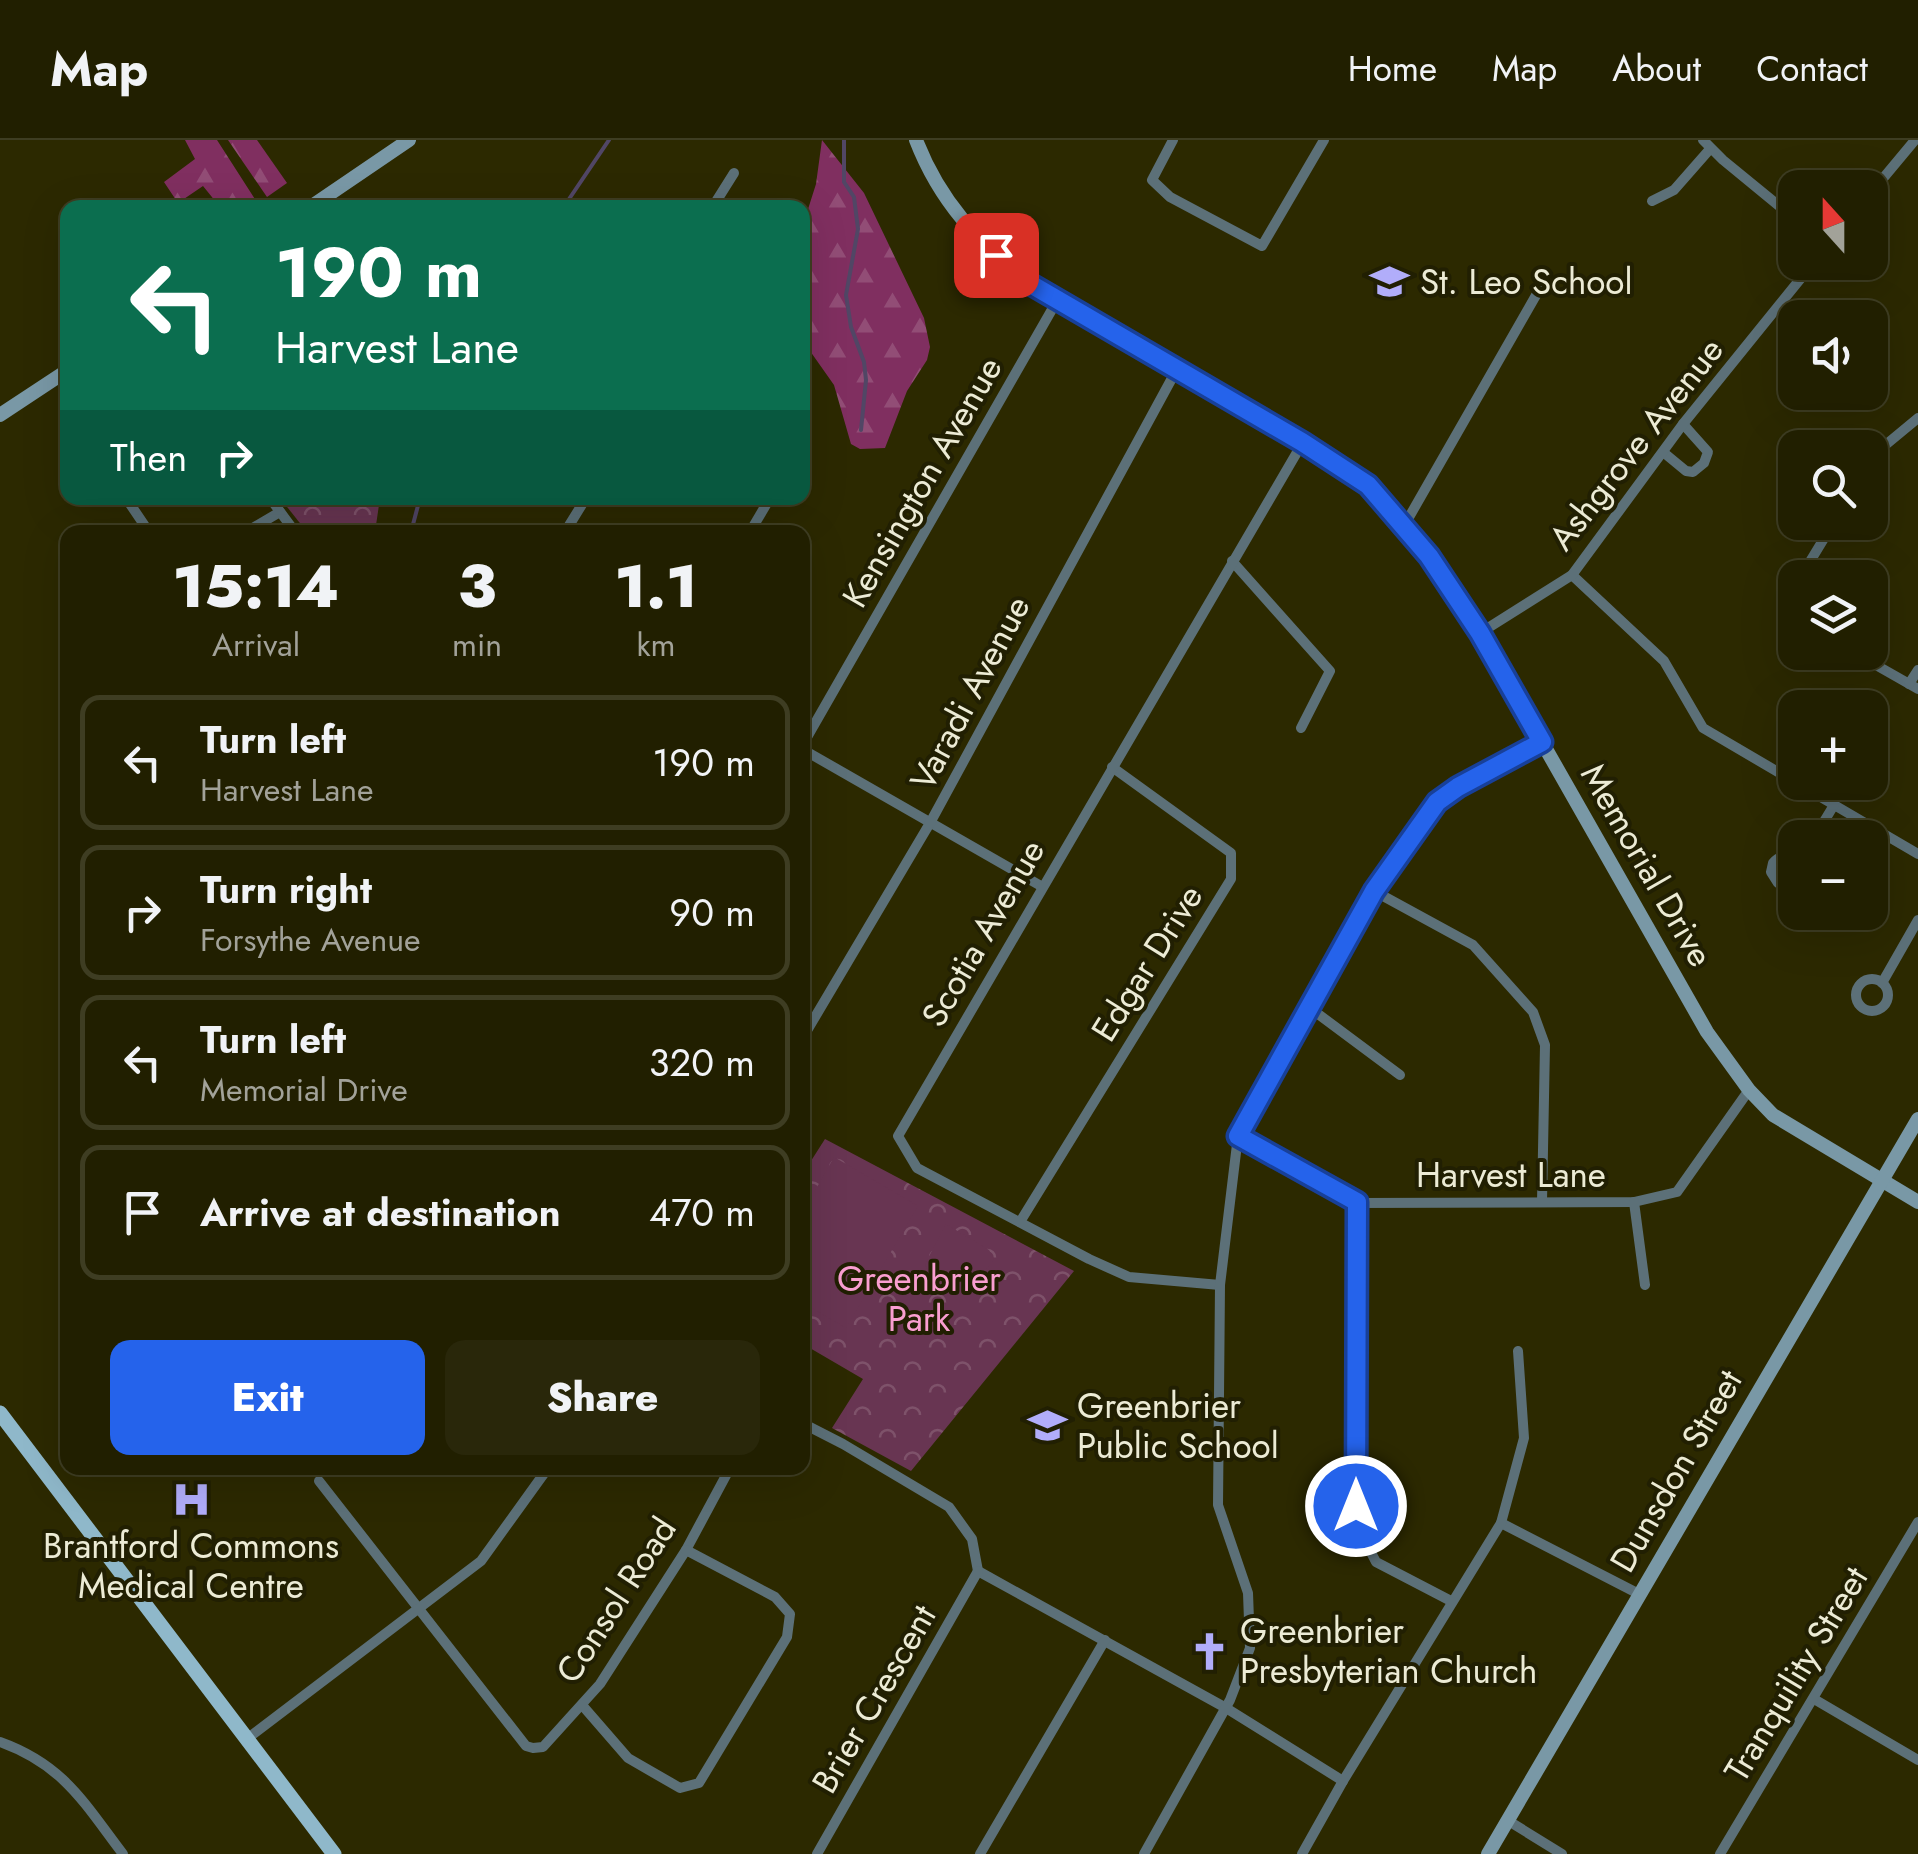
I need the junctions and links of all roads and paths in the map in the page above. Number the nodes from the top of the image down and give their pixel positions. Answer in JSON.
{"nodes":[{"id":1,"x":409,"y":140,"type":"edge"},
{"id":2,"x":916,"y":140,"type":"edge"},
{"id":3,"x":1174,"y":140,"type":"edge"},
{"id":4,"x":1324,"y":140,"type":"edge"},
{"id":5,"x":1915,"y":140,"type":"edge"},
{"id":6,"x":1707,"y":144,"type":"edge"},
{"id":7,"x":1888,"y":172,"type":"edge"},
{"id":8,"x":734,"y":173,"type":"dead end"},
{"id":9,"x":321,"y":200,"type":"edge"},
{"id":10,"x":717,"y":200,"type":"edge"},
{"id":11,"x":1652,"y":201,"type":"dead end"},
{"id":12,"x":1778,"y":205,"type":"edge"},
{"id":13,"x":1799,"y":280,"type":"edge"},
{"id":14,"x":1539,"y":290,"type":"dead end"},
{"id":15,"x":1058,"y":298,"type":"junction"},
{"id":16,"x":1177,"y":369,"type":"junction"},
{"id":17,"x":60,"y":375,"type":"edge"},
{"id":18,"x":0,"y":415,"type":"edge"},
{"id":19,"x":1918,"y":418,"type":"edge"},
{"id":20,"x":1683,"y":424,"type":"junction"},
{"id":21,"x":1302,"y":442,"type":"junction"},
{"id":22,"x":1888,"y":444,"type":"edge"},
{"id":23,"x":1663,"y":452,"type":"junction"},
{"id":24,"x":275,"y":505,"type":"edge"},
{"id":25,"x":280,"y":512,"type":"junction"},
{"id":26,"x":258,"y":525,"type":"edge"},
{"id":27,"x":290,"y":525,"type":"edge"},
{"id":28,"x":1404,"y":526,"type":"junction"},
{"id":29,"x":1232,"y":561,"type":"junction"},
{"id":30,"x":1572,"y":575,"type":"junction"},
{"id":31,"x":1480,"y":633,"type":"junction"},
{"id":32,"x":1885,"y":670,"type":"edge"},
{"id":33,"x":1918,"y":670,"type":"edge"},
{"id":34,"x":1914,"y":686,"type":"edge"},
{"id":35,"x":1301,"y":728,"type":"dead end"},
{"id":36,"x":810,"y":733,"type":"edge"},
{"id":37,"x":1542,"y":742,"type":"junction"},
{"id":38,"x":810,"y":752,"type":"edge"},
{"id":39,"x":1112,"y":768,"type":"junction"},
{"id":40,"x":1778,"y":772,"type":"edge"},
{"id":41,"x":1824,"y":800,"type":"edge"},
{"id":42,"x":1834,"y":806,"type":"junction"},
{"id":43,"x":1825,"y":820,"type":"edge"},
{"id":44,"x":930,"y":824,"type":"junction"},
{"id":45,"x":1918,"y":854,"type":"edge"},
{"id":46,"x":1778,"y":858,"type":"edge"},
{"id":47,"x":1778,"y":883,"type":"edge"},
{"id":48,"x":1042,"y":886,"type":"junction"},
{"id":49,"x":1374,"y":891,"type":"junction"},
{"id":50,"x":1918,"y":920,"type":"edge"},
{"id":51,"x":1882,"y":983,"type":"dead end"},
{"id":52,"x":1310,"y":1008,"type":"junction"},
{"id":53,"x":810,"y":1026,"type":"edge"},
{"id":54,"x":1400,"y":1075,"type":"dead end"},
{"id":55,"x":1749,"y":1090,"type":"junction"},
{"id":56,"x":1918,"y":1119,"type":"edge"},
{"id":57,"x":1238,"y":1136,"type":"junction"},
{"id":58,"x":1881,"y":1180,"type":"junction"},
{"id":59,"x":1357,"y":1202,"type":"junction"},
{"id":60,"x":1542,"y":1202,"type":"junction"},
{"id":61,"x":1634,"y":1202,"type":"junction"},
{"id":62,"x":1918,"y":1202,"type":"edge"},
{"id":63,"x":1020,"y":1222,"type":"junction"},
{"id":64,"x":1220,"y":1285,"type":"junction"},
{"id":65,"x":1645,"y":1285,"type":"dead end"},
{"id":66,"x":1518,"y":1351,"type":"dead end"},
{"id":67,"x":0,"y":1413,"type":"edge"},
{"id":68,"x":810,"y":1427,"type":"edge"},
{"id":69,"x":543,"y":1475,"type":"edge"},
{"id":70,"x":726,"y":1475,"type":"edge"},
{"id":71,"x":319,"y":1481,"type":"dead end"},
{"id":72,"x":1918,"y":1522,"type":"edge"},
{"id":73,"x":1500,"y":1523,"type":"junction"},
{"id":74,"x":686,"y":1550,"type":"junction"},
{"id":75,"x":978,"y":1570,"type":"junction"},
{"id":76,"x":1639,"y":1594,"type":"junction"},
{"id":77,"x":1451,"y":1601,"type":"junction"},
{"id":78,"x":418,"y":1610,"type":"junction"},
{"id":79,"x":1105,"y":1640,"type":"junction"},
{"id":80,"x":1814,"y":1699,"type":"junction"},
{"id":81,"x":582,"y":1705,"type":"junction"},
{"id":82,"x":1226,"y":1708,"type":"junction"},
{"id":83,"x":248,"y":1738,"type":"junction"},
{"id":84,"x":0,"y":1742,"type":"edge"},
{"id":85,"x":1918,"y":1760,"type":"edge"},
{"id":86,"x":1343,"y":1780,"type":"junction"},
{"id":87,"x":1507,"y":1820,"type":"junction"},
{"id":88,"x":123,"y":1854,"type":"edge"},
{"id":89,"x":334,"y":1854,"type":"edge"},
{"id":90,"x":817,"y":1854,"type":"edge"},
{"id":91,"x":980,"y":1854,"type":"edge"},
{"id":92,"x":1144,"y":1854,"type":"edge"},
{"id":93,"x":1302,"y":1854,"type":"edge"},
{"id":94,"x":1488,"y":1854,"type":"edge"},
{"id":95,"x":1562,"y":1854,"type":"edge"},
{"id":96,"x":1720,"y":1854,"type":"edge"}],
"edges":[{"from":1,"to":9,"type":"main road"},
{"from":2,"to":15,"type":"main road","name":"Memorial Drive"},
{"from":3,"to":4,"type":"street"},
{"from":5,"to":7,"type":"street"},
{"from":6,"to":11,"type":"street"},
{"from":6,"to":12,"type":"street"},
{"from":8,"to":10,"type":"street"},
{"from":13,"to":20,"type":"street","name":"Ashgrove Avenue"},
{"from":14,"to":28,"type":"street"},
{"from":15,"to":16,"type":"main road","name":"Memorial Drive"},
{"from":15,"to":36,"type":"street","name":"Kensington Avenue"},
{"from":16,"to":21,"type":"main road","name":"Memorial Drive"},
{"from":16,"to":44,"type":"street","name":"Varadi Avenue"},
{"from":17,"to":18,"type":"main road"},
{"from":19,"to":22,"type":"street"},
{"from":20,"to":23,"type":"street","name":"Ashgrove Avenue"},
{"from":20,"to":23,"type":"street"},
{"from":21,"to":28,"type":"main road","name":"Memorial Drive"},
{"from":21,"to":29,"type":"street","name":"Scotia Avenue"},
{"from":23,"to":30,"type":"street","name":"Ashgrove Avenue"},
{"from":24,"to":25,"type":"street"},
{"from":25,"to":26,"type":"street"},
{"from":25,"to":27,"type":"street"},
{"from":28,"to":31,"type":"main road","name":"Memorial Drive"},
{"from":29,"to":35,"type":"street"},
{"from":29,"to":39,"type":"street","name":"Scotia Avenue"},
{"from":30,"to":31,"type":"street","name":"Ashgrove Avenue"},
{"from":30,"to":40,"type":"street"},
{"from":31,"to":37,"type":"main road","name":"Memorial Drive"},
{"from":32,"to":34,"type":"street"},
{"from":33,"to":34,"type":"street"},
{"from":37,"to":49,"type":"street"},
{"from":37,"to":55,"type":"main road","name":"Memorial Drive"},
{"from":38,"to":44,"type":"street"},
{"from":39,"to":48,"type":"street","name":"Scotia Avenue"},
{"from":39,"to":63,"type":"street","name":"Edgar Drive"},
{"from":41,"to":42,"type":"street"},
{"from":42,"to":43,"type":"street"},
{"from":42,"to":45,"type":"street"},
{"from":44,"to":48,"type":"street"},
{"from":44,"to":53,"type":"street","name":"Varadi Avenue"},
{"from":46,"to":47,"type":"street"},
{"from":48,"to":63,"type":"street","name":"Scotia Avenue"},
{"from":49,"to":52,"type":"street"},
{"from":49,"to":60,"type":"street"},
{"from":50,"to":51,"type":"street"},
{"from":52,"to":54,"type":"street"},
{"from":52,"to":57,"type":"street"},
{"from":55,"to":58,"type":"main road","name":"Memorial Drive"},
{"from":55,"to":61,"type":"street","name":"Harvest Lane"},
{"from":56,"to":58,"type":"main road","name":"Dunsdon Street"},
{"from":57,"to":59,"type":"street","name":"Harvest Lane"},
{"from":57,"to":64,"type":"street"},
{"from":58,"to":62,"type":"main road","name":"Memorial Drive"},
{"from":58,"to":76,"type":"main road","name":"Dunsdon Street"},
{"from":59,"to":60,"type":"street","name":"Harvest Lane"},
{"from":59,"to":77,"type":"street"},
{"from":60,"to":61,"type":"street","name":"Harvest Lane"},
{"from":61,"to":65,"type":"street"},
{"from":63,"to":64,"type":"street","name":"Scotia Avenue"},
{"from":64,"to":82,"type":"street"},
{"from":66,"to":73,"type":"street"},
{"from":67,"to":83,"type":"main road"},
{"from":68,"to":75,"type":"street"},
{"from":69,"to":78,"type":"street"},
{"from":70,"to":74,"type":"street","name":"Consol Road"},
{"from":71,"to":78,"type":"street"},
{"from":72,"to":80,"type":"street","name":"Tranquility Street"},
{"from":73,"to":76,"type":"street"},
{"from":73,"to":77,"type":"street"},
{"from":74,"to":81,"type":"street","name":"Consol Road"},
{"from":74,"to":81,"type":"street"},
{"from":75,"to":79,"type":"street"},
{"from":75,"to":90,"type":"street","name":"Brier Crescent"},
{"from":76,"to":87,"type":"main road","name":"Dunsdon Street"},
{"from":77,"to":86,"type":"street"},
{"from":78,"to":81,"type":"street","name":"Consol Road"},
{"from":78,"to":83,"type":"street"},
{"from":79,"to":82,"type":"street"},
{"from":79,"to":91,"type":"street"},
{"from":80,"to":85,"type":"street"},
{"from":80,"to":96,"type":"street","name":"Tranquility Street"},
{"from":82,"to":86,"type":"street"},
{"from":82,"to":92,"type":"street"},
{"from":83,"to":89,"type":"main road"},
{"from":84,"to":88,"type":"street"},
{"from":86,"to":93,"type":"street"},
{"from":87,"to":94,"type":"main road","name":"Dunsdon Street"},
{"from":87,"to":95,"type":"street"}]}
